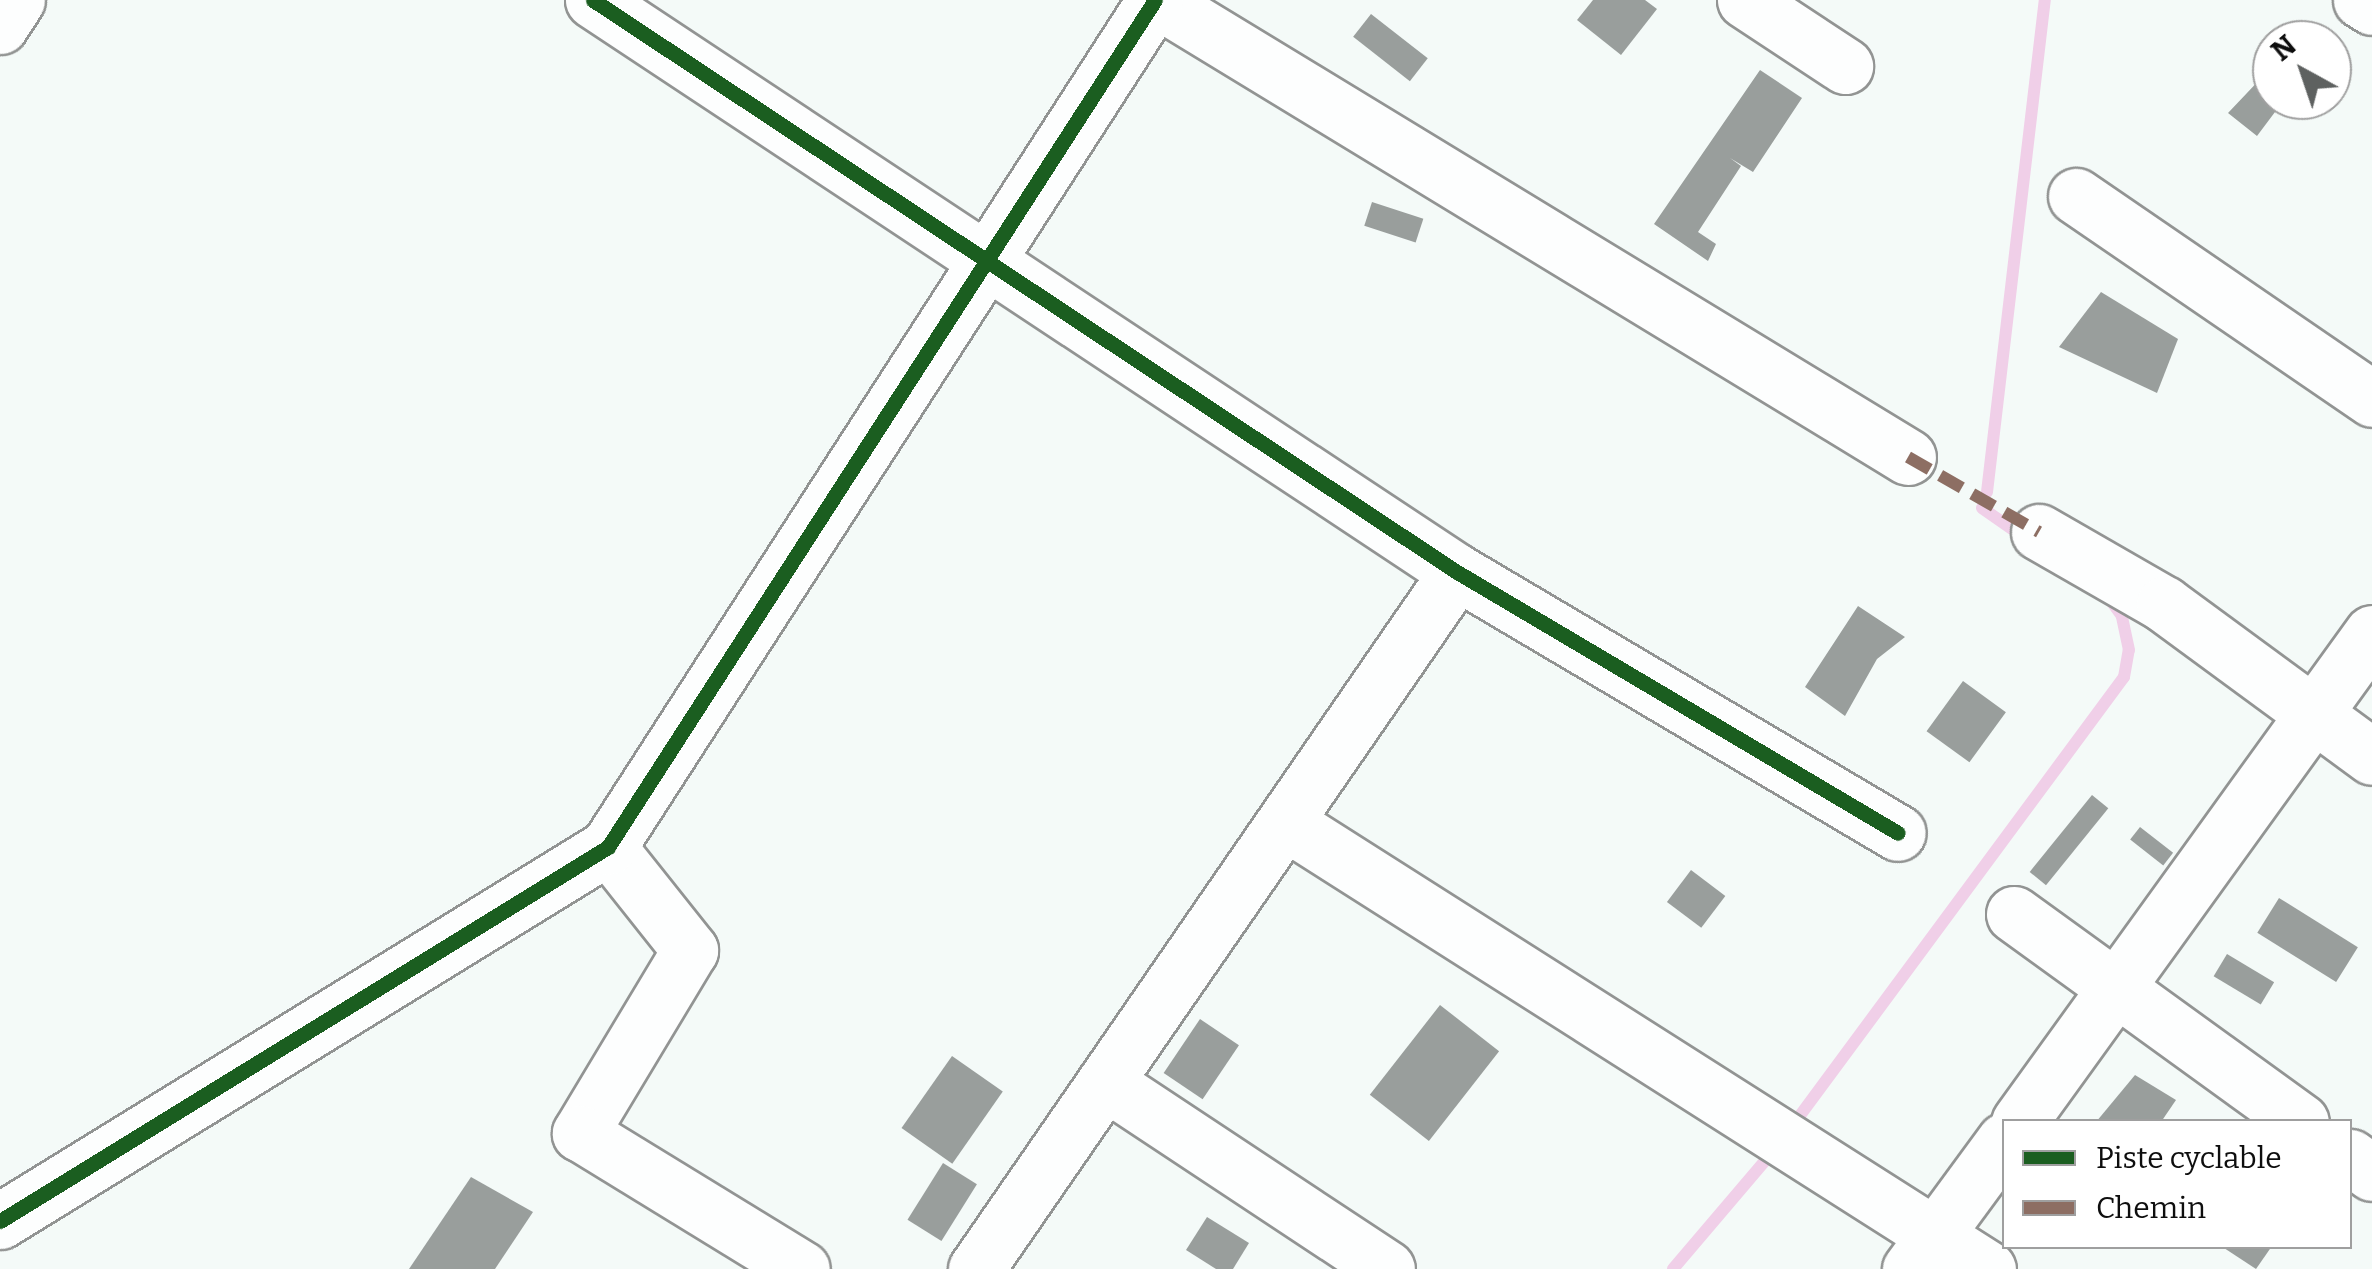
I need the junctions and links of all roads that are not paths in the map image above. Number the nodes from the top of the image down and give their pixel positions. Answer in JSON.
{"nodes":[{"id":1,"x":16,"y":0,"type":"edge"},
{"id":2,"x":594,"y":0,"type":"edge"},
{"id":3,"x":1156,"y":0,"type":"edge"},
{"id":4,"x":1745,"y":0,"type":"edge"},
{"id":5,"x":2361,"y":0,"type":"edge"},
{"id":6,"x":2372,"y":7,"type":"edge"},
{"id":7,"x":0,"y":26,"type":"edge"},
{"id":8,"x":1845,"y":66,"type":"dead end"},
{"id":9,"x":2076,"y":196,"type":"dead end"},
{"id":10,"x":988,"y":262,"type":"junction"},
{"id":11,"x":2372,"y":398,"type":"edge"},
{"id":12,"x":1908,"y":456,"type":"dead end"},
{"id":13,"x":2039,"y":532,"type":"dead end"},
{"id":14,"x":1457,"y":572,"type":"junction"},
{"id":15,"x":2372,"y":633,"type":"edge"},
{"id":16,"x":2313,"y":716,"type":"junction"},
{"id":17,"x":2372,"y":756,"type":"edge"},
{"id":18,"x":1285,"y":822,"type":"junction"},
{"id":19,"x":1898,"y":833,"type":"dead end"},
{"id":20,"x":608,"y":847,"type":"junction"},
{"id":21,"x":2014,"y":914,"type":"dead end"},
{"id":22,"x":2118,"y":987,"type":"junction"},
{"id":23,"x":1105,"y":1082,"type":"junction"},
{"id":24,"x":2021,"y":1119,"type":"edge"},
{"id":25,"x":2297,"y":1119,"type":"edge"},
{"id":26,"x":2002,"y":1144,"type":"edge"},
{"id":27,"x":2352,"y":1159,"type":"edge"},
{"id":28,"x":2372,"y":1174,"type":"edge"},
{"id":29,"x":0,"y":1221,"type":"edge"},
{"id":30,"x":1922,"y":1253,"type":"edge"},
{"id":31,"x":802,"y":1269,"type":"edge"},
{"id":32,"x":976,"y":1269,"type":"edge"},
{"id":33,"x":1386,"y":1269,"type":"edge"},
{"id":34,"x":1988,"y":1269,"type":"edge"}],
"edges":[{"from":1,"to":7,"type":"street"},
{"from":2,"to":10,"type":"street"},
{"from":3,"to":10,"type":"street"},
{"from":3,"to":12,"type":"street"},
{"from":4,"to":8,"type":"street"},
{"from":5,"to":6,"type":"street"},
{"from":9,"to":11,"type":"street"},
{"from":10,"to":14,"type":"street"},
{"from":10,"to":20,"type":"street"},
{"from":13,"to":16,"type":"street"},
{"from":14,"to":18,"type":"street"},
{"from":14,"to":19,"type":"street"},
{"from":15,"to":16,"type":"street"},
{"from":16,"to":17,"type":"street"},
{"from":16,"to":22,"type":"street"},
{"from":18,"to":23,"type":"street"},
{"from":18,"to":30,"type":"street"},
{"from":20,"to":29,"type":"street"},
{"from":20,"to":31,"type":"street"},
{"from":21,"to":22,"type":"street"},
{"from":22,"to":24,"type":"street"},
{"from":22,"to":25,"type":"street"},
{"from":23,"to":32,"type":"street"},
{"from":23,"to":33,"type":"street"},
{"from":26,"to":30,"type":"street"},
{"from":27,"to":28,"type":"street"},
{"from":30,"to":34,"type":"street"}]}
